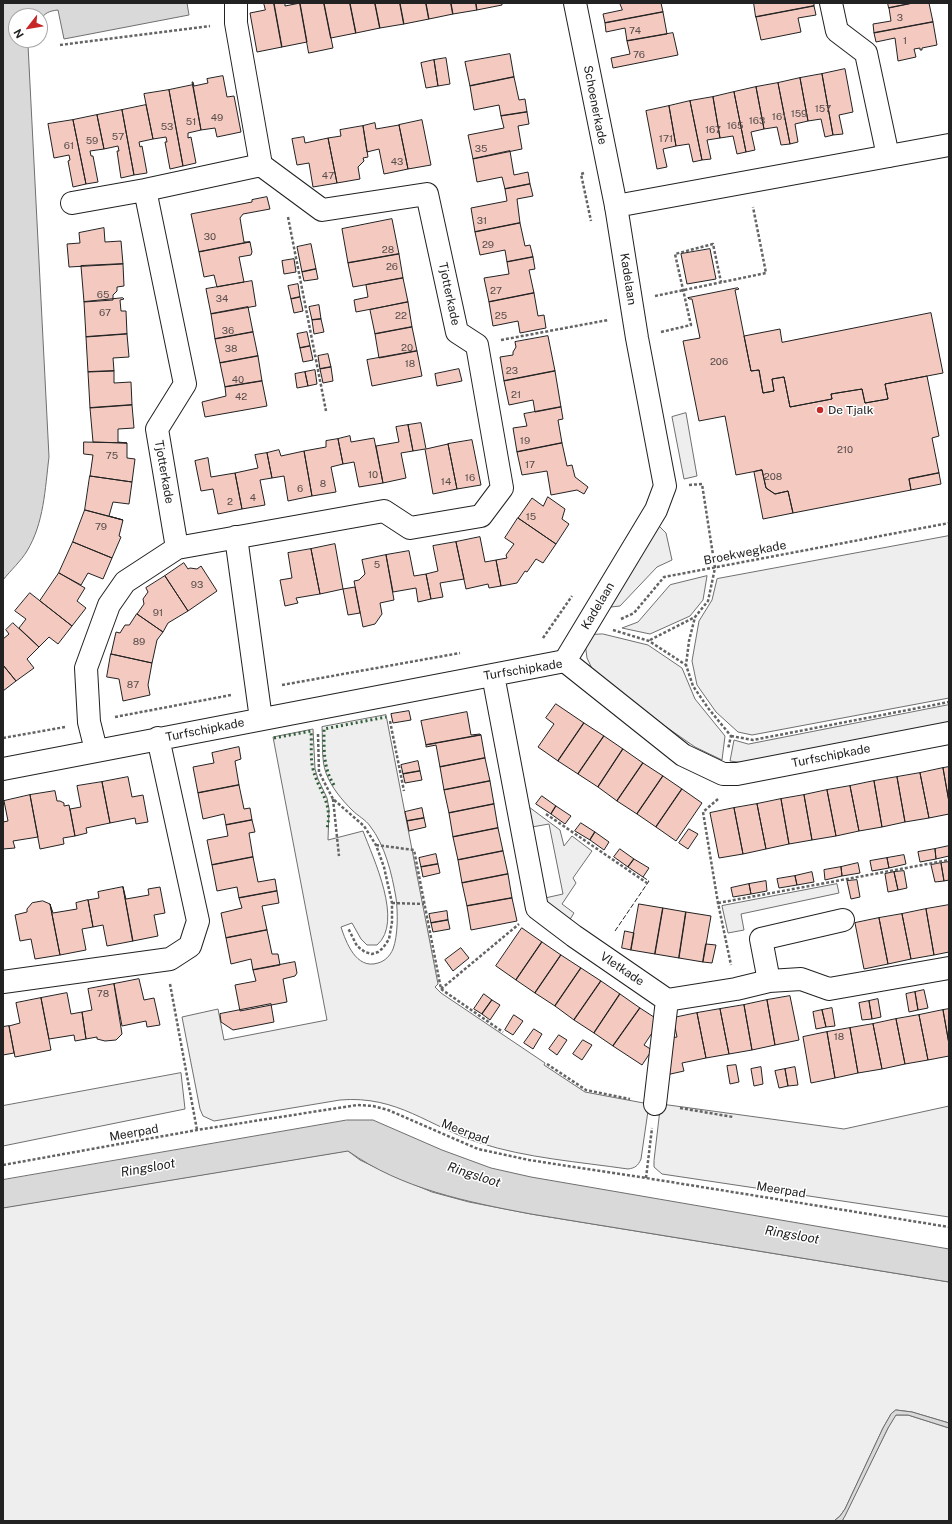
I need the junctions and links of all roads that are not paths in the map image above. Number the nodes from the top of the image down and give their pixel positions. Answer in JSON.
{"nodes":[{"id":1,"x":575,"y":3,"type":"edge"},
{"id":2,"x":831,"y":3,"type":"edge"},
{"id":3,"x":236,"y":13,"type":"edge"},
{"id":4,"x":949,"y":145,"type":"edge"},
{"id":5,"x":888,"y":156,"type":"junction"},
{"id":6,"x":262,"y":165,"type":"junction"},
{"id":7,"x":145,"y":190,"type":"junction"},
{"id":8,"x":72,"y":203,"type":"dead end"},
{"id":9,"x":616,"y":206,"type":"junction"},
{"id":10,"x":236,"y":537,"type":"junction"},
{"id":11,"x":177,"y":548,"type":"junction"},
{"id":12,"x":565,"y":661,"type":"junction"},
{"id":13,"x":493,"y":675,"type":"junction"},
{"id":14,"x":261,"y":719,"type":"junction"},
{"id":15,"x":949,"y":733,"type":"edge"},
{"id":16,"x":158,"y":738,"type":"junction"},
{"id":17,"x":96,"y":750,"type":"junction"},
{"id":18,"x":3,"y":769,"type":"edge"},
{"id":19,"x":843,"y":920,"type":"dead end"},
{"id":20,"x":949,"y":968,"type":"edge"},
{"id":21,"x":769,"y":981,"type":"junction"},
{"id":22,"x":3,"y":982,"type":"edge"},
{"id":23,"x":667,"y":1000,"type":"junction"},
{"id":24,"x":655,"y":1104,"type":"road end"}],
"edges":[{"from":1,"to":9,"type":"street","name":"Schoenerkade"},
{"from":2,"to":5,"type":"street"},
{"from":3,"to":6,"type":"street"},
{"from":4,"to":5,"type":"street"},
{"from":5,"to":9,"type":"street"},
{"from":6,"to":7,"type":"street"},
{"from":6,"to":10,"type":"street","name":"Tjotterkade"},
{"from":7,"to":8,"type":"street"},
{"from":7,"to":11,"type":"street","name":"Tjotterkade"},
{"from":9,"to":12,"type":"street","name":"Kadelaan"},
{"from":10,"to":11,"type":"street"},
{"from":10,"to":14,"type":"street"},
{"from":11,"to":17,"type":"street"},
{"from":12,"to":13,"type":"street","name":"Turfschipkade"},
{"from":12,"to":15,"type":"street","name":"Turfschipkade"},
{"from":13,"to":14,"type":"street","name":"Turfschipkade"},
{"from":13,"to":23,"type":"street","name":"Vletkade"},
{"from":14,"to":16,"type":"street","name":"Turfschipkade"},
{"from":16,"to":17,"type":"street","name":"Turfschipkade"},
{"from":16,"to":22,"type":"street","name":"Turfschipkade"},
{"from":17,"to":18,"type":"street","name":"Turfschipkade"},
{"from":19,"to":21,"type":"street"},
{"from":20,"to":21,"type":"street"},
{"from":21,"to":23,"type":"street"},
{"from":23,"to":24,"type":"street"}]}
